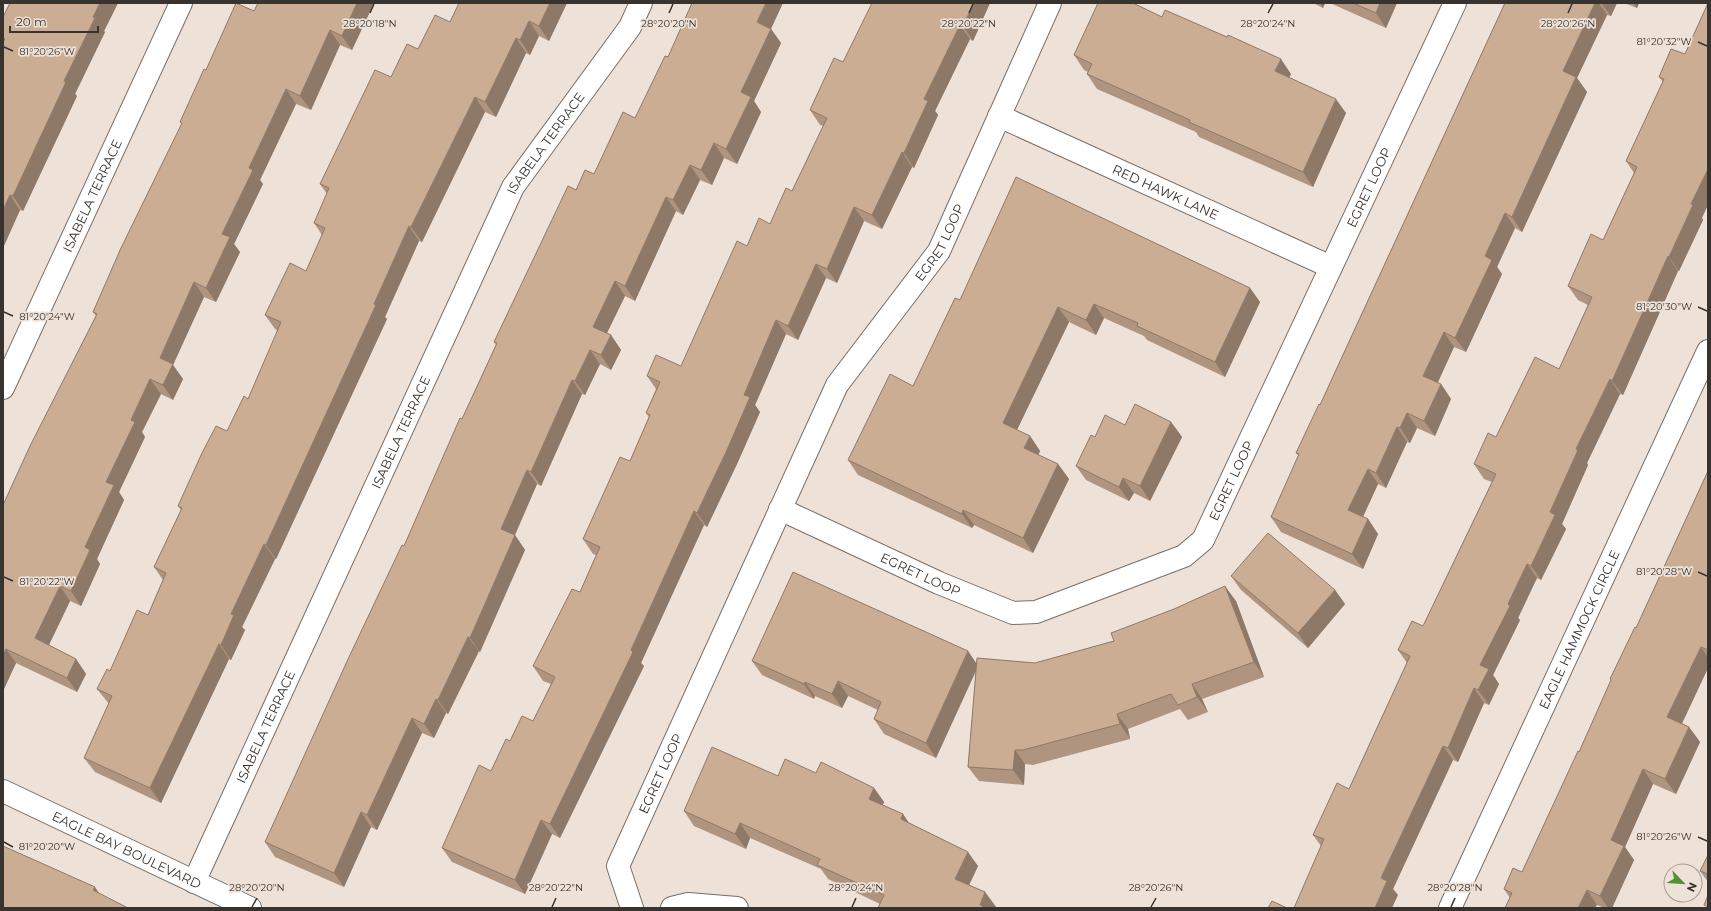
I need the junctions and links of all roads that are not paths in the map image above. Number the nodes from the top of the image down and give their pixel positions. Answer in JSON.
{"nodes":[{"id":1,"x":181,"y":3,"type":"edge"},
{"id":2,"x":641,"y":3,"type":"edge"},
{"id":3,"x":1050,"y":3,"type":"edge"},
{"id":4,"x":1455,"y":3,"type":"edge"},
{"id":5,"x":999,"y":116,"type":"junction"},
{"id":6,"x":1331,"y":267,"type":"junction"},
{"id":7,"x":1708,"y":351,"type":"edge"},
{"id":8,"x":3,"y":388,"type":"edge"},
{"id":9,"x":780,"y":509,"type":"junction"},
{"id":10,"x":3,"y":791,"type":"edge"},
{"id":11,"x":194,"y":882,"type":"junction"},
{"id":12,"x":250,"y":908,"type":"edge"},
{"id":13,"x":632,"y":908,"type":"edge"},
{"id":14,"x":672,"y":908,"type":"edge"},
{"id":15,"x":737,"y":908,"type":"edge"},
{"id":16,"x":1450,"y":908,"type":"edge"}],
"edges":[{"from":1,"to":8,"type":"street","name":"ISABELA TERRACE"},
{"from":2,"to":11,"type":"street","name":"ISABELA TERRACE"},
{"from":3,"to":5,"type":"street","name":"EGRET LOOP"},
{"from":4,"to":6,"type":"street","name":"EGRET LOOP"},
{"from":5,"to":6,"type":"street","name":"RED HAWK LANE"},
{"from":5,"to":9,"type":"street","name":"EGRET LOOP"},
{"from":6,"to":9,"type":"street","name":"EGRET LOOP"},
{"from":7,"to":16,"type":"street","name":"EAGLE HAMMOCK CIRCLE"},
{"from":9,"to":13,"type":"street","name":"EGRET LOOP"},
{"from":10,"to":11,"type":"street","name":"EAGLE BAY BOULEVARD"},
{"from":11,"to":12,"type":"street","name":"EAGLE BAY BOULEVARD"},
{"from":14,"to":15,"type":"street"}]}
